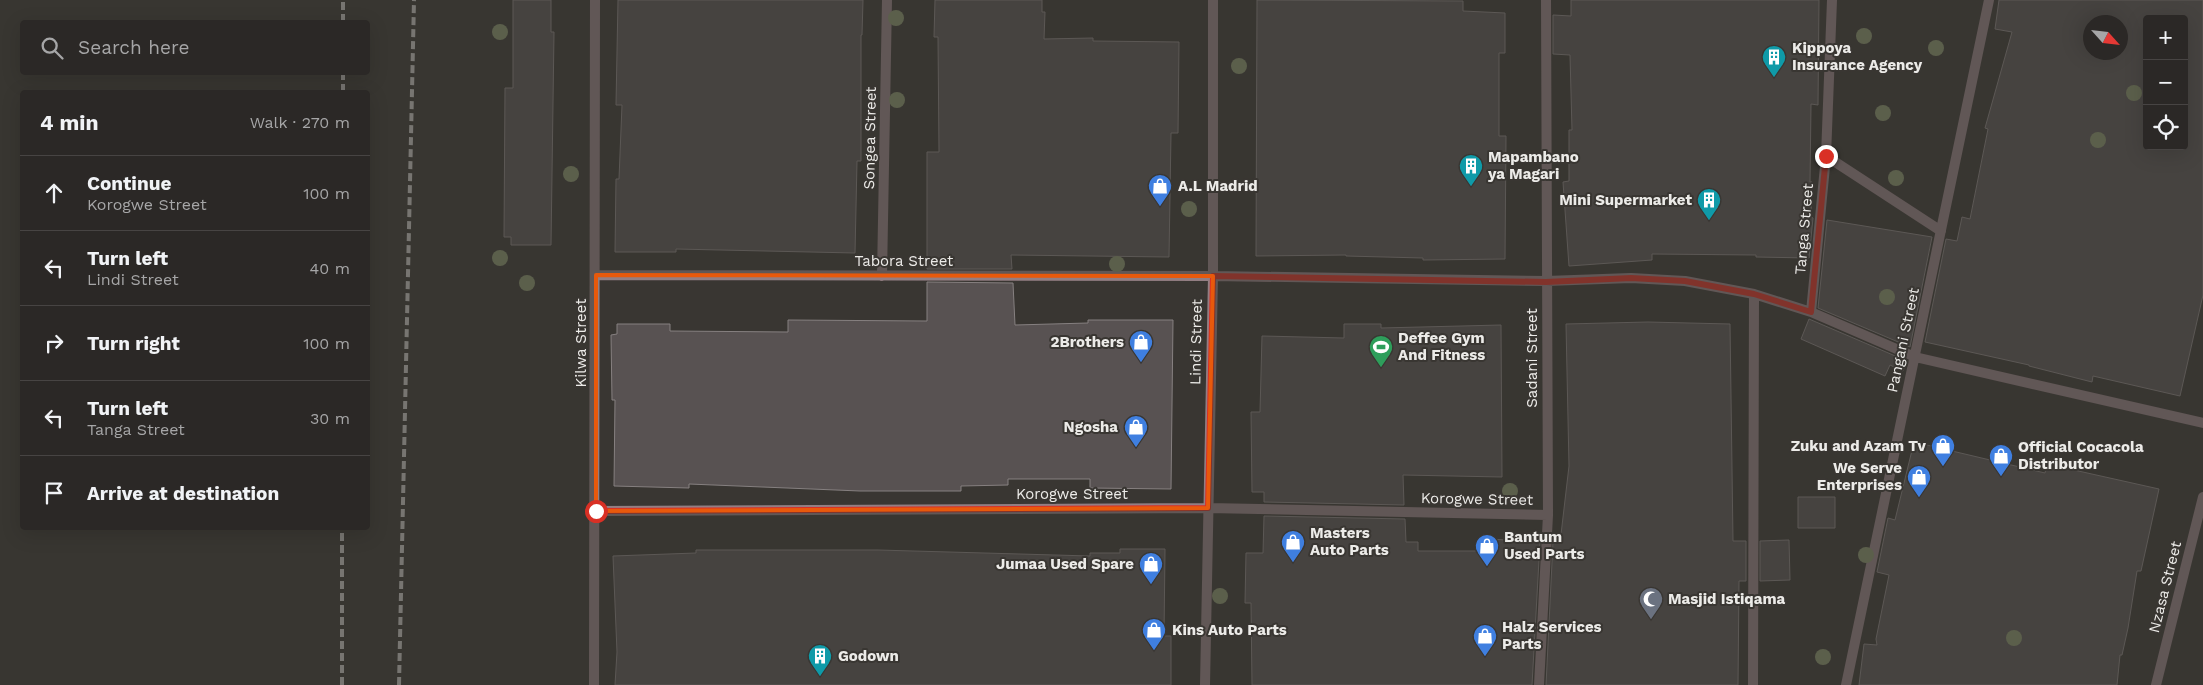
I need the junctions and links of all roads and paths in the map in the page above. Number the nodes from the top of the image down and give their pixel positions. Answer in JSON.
{"nodes":[{"id":1,"x":595,"y":0,"type":"edge"},
{"id":2,"x":887,"y":0,"type":"edge"},
{"id":3,"x":1213,"y":0,"type":"edge"},
{"id":4,"x":1546,"y":0,"type":"edge"},
{"id":5,"x":1832,"y":0,"type":"edge"},
{"id":6,"x":1989,"y":0,"type":"edge"},
{"id":7,"x":1826,"y":156,"type":"junction"},
{"id":8,"x":1941,"y":230,"type":"junction"},
{"id":9,"x":596,"y":275,"type":"junction"},
{"id":10,"x":882,"y":276,"type":"junction"},
{"id":11,"x":1213,"y":276,"type":"junction"},
{"id":12,"x":1546,"y":282,"type":"junction"},
{"id":13,"x":1754,"y":294,"type":"junction"},
{"id":14,"x":1811,"y":312,"type":"junction"},
{"id":15,"x":1915,"y":357,"type":"junction"},
{"id":16,"x":2203,"y":422,"type":"edge"},
{"id":17,"x":2203,"y":497,"type":"edge"},
{"id":18,"x":1208,"y":508,"type":"junction"},
{"id":19,"x":596,"y":511,"type":"junction"},
{"id":20,"x":1548,"y":515,"type":"junction"},
{"id":21,"x":594,"y":685,"type":"edge"},
{"id":22,"x":1205,"y":685,"type":"edge"},
{"id":23,"x":1539,"y":685,"type":"edge"},
{"id":24,"x":1753,"y":685,"type":"edge"},
{"id":25,"x":1846,"y":685,"type":"edge"},
{"id":26,"x":2156,"y":685,"type":"edge"}],
"edges":[{"from":1,"to":9,"type":"street","name":"Kilwa Street"},
{"from":2,"to":10,"type":"street","name":"Songea Street"},
{"from":3,"to":11,"type":"street","name":"Lindi Street"},
{"from":4,"to":12,"type":"street","name":"Sadani Street"},
{"from":5,"to":7,"type":"street","name":"Tanga Street"},
{"from":6,"to":8,"type":"street","name":"Pangani Street"},
{"from":7,"to":8,"type":"street"},
{"from":7,"to":14,"type":"street","name":"Tanga Street"},
{"from":8,"to":15,"type":"street","name":"Pangani Street"},
{"from":9,"to":10,"type":"street","name":"Tabora Street"},
{"from":9,"to":19,"type":"street","name":"Kilwa Street"},
{"from":10,"to":11,"type":"street","name":"Tabora Street"},
{"from":11,"to":12,"type":"street","name":"Tabora Street"},
{"from":11,"to":18,"type":"street","name":"Lindi Street"},
{"from":12,"to":13,"type":"street","name":"Tabora Street"},
{"from":12,"to":20,"type":"street","name":"Sadani Street"},
{"from":13,"to":14,"type":"street","name":"Tabora Street"},
{"from":13,"to":24,"type":"street"},
{"from":14,"to":15,"type":"street","name":"Tabora Street"},
{"from":15,"to":16,"type":"street","name":"Tabora Street"},
{"from":15,"to":25,"type":"street","name":"Pangani Street"},
{"from":17,"to":26,"type":"street","name":"Nzasa Street"},
{"from":18,"to":19,"type":"street","name":"Korogwe Street"},
{"from":18,"to":20,"type":"street","name":"Korogwe Street"},
{"from":18,"to":22,"type":"street","name":"Lindi Street"},
{"from":19,"to":21,"type":"street","name":"Kilwa Street"},
{"from":20,"to":23,"type":"street","name":"Sadani Street"}]}
